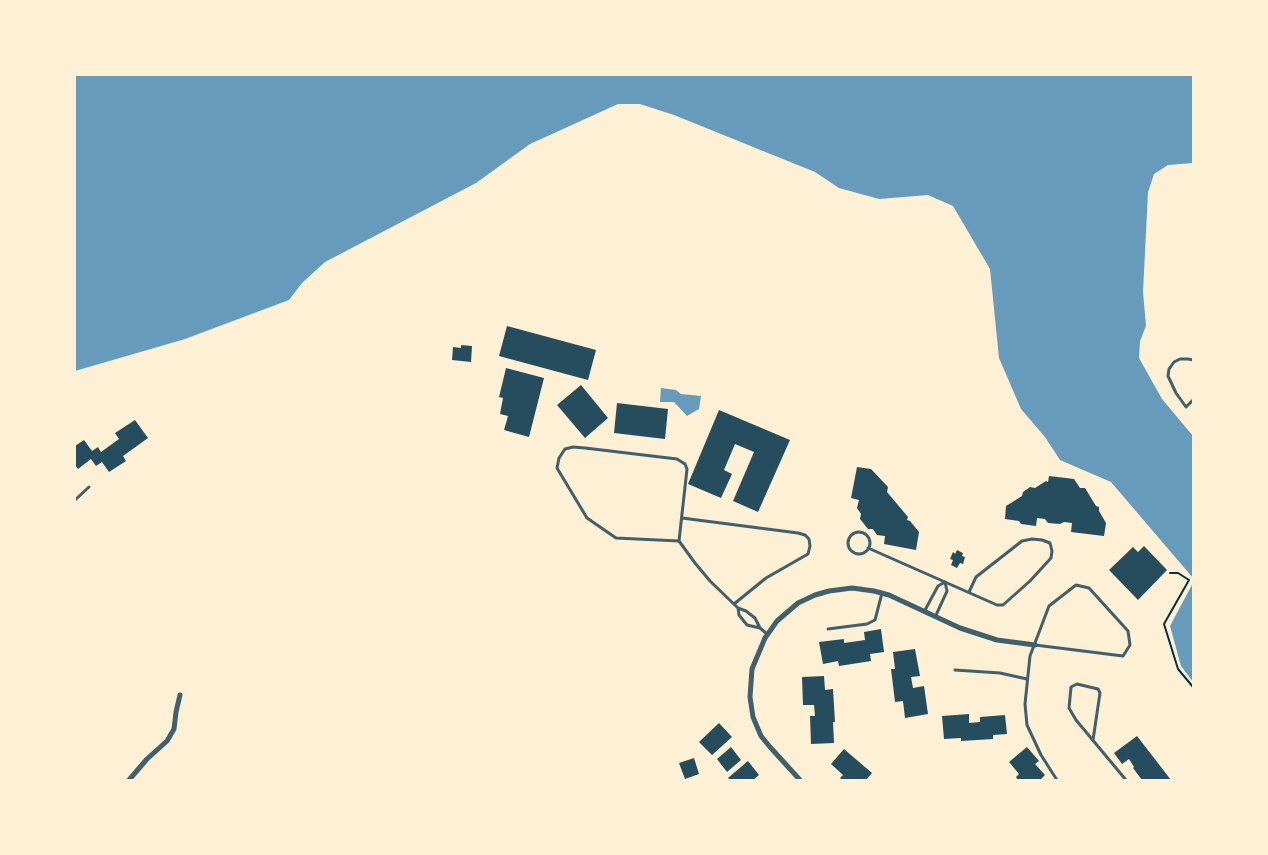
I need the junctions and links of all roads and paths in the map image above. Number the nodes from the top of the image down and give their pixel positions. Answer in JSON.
{"nodes":[{"id":1,"x":1193,"y":360,"type":"edge"},
{"id":2,"x":1193,"y":400,"type":"edge"},
{"id":3,"x":89,"y":487,"type":"dead end"},
{"id":4,"x":75,"y":500,"type":"edge"},
{"id":5,"x":682,"y":518,"type":"junction"},
{"id":6,"x":679,"y":541,"type":"junction"},
{"id":7,"x":868,"y":548,"type":"junction"},
{"id":8,"x":1170,"y":573,"type":"dead end"},
{"id":9,"x":945,"y":582,"type":"junction"},
{"id":10,"x":882,"y":592,"type":"junction"},
{"id":11,"x":969,"y":592,"type":"junction"},
{"id":12,"x":734,"y":604,"type":"junction"},
{"id":13,"x":738,"y":608,"type":"junction"},
{"id":14,"x":924,"y":612,"type":"junction"},
{"id":15,"x":935,"y":617,"type":"junction"},
{"id":16,"x":760,"y":628,"type":"junction"},
{"id":17,"x":828,"y":629,"type":"dead end"},
{"id":18,"x":767,"y":634,"type":"junction"},
{"id":19,"x":1035,"y":645,"type":"junction"},
{"id":20,"x":955,"y":670,"type":"dead end"},
{"id":21,"x":1027,"y":679,"type":"junction"},
{"id":22,"x":1193,"y":687,"type":"edge"},
{"id":23,"x":180,"y":695,"type":"dead end"},
{"id":24,"x":1092,"y":740,"type":"junction"},
{"id":25,"x":129,"y":780,"type":"edge"},
{"id":26,"x":800,"y":780,"type":"edge"},
{"id":27,"x":1057,"y":780,"type":"edge"},
{"id":28,"x":1126,"y":780,"type":"edge"}],
"edges":[{"from":1,"to":2,"type":"lane"},
{"from":3,"to":4,"type":"lane"},
{"from":5,"to":6,"type":"lane"},
{"from":5,"to":6,"type":"lane"},
{"from":5,"to":12,"type":"lane"},
{"from":6,"to":12,"type":"lane"},
{"from":7,"to":7,"type":"lane"},
{"from":7,"to":9,"type":"lane"},
{"from":8,"to":22,"type":"path"},
{"from":9,"to":11,"type":"lane"},
{"from":9,"to":14,"type":"lane"},
{"from":9,"to":15,"type":"lane"},
{"from":10,"to":14,"type":"street"},
{"from":10,"to":17,"type":"lane"},
{"from":10,"to":18,"type":"street"},
{"from":11,"to":11,"type":"lane"},
{"from":12,"to":13,"type":"lane"},
{"from":13,"to":16,"type":"lane"},
{"from":13,"to":16,"type":"lane"},
{"from":14,"to":15,"type":"street"},
{"from":15,"to":19,"type":"street"},
{"from":16,"to":18,"type":"lane"},
{"from":18,"to":26,"type":"street"},
{"from":19,"to":19,"type":"lane"},
{"from":19,"to":21,"type":"lane"},
{"from":20,"to":21,"type":"lane"},
{"from":21,"to":27,"type":"lane"},
{"from":23,"to":25,"type":"street"},
{"from":24,"to":24,"type":"lane"},
{"from":24,"to":28,"type":"lane"}]}
